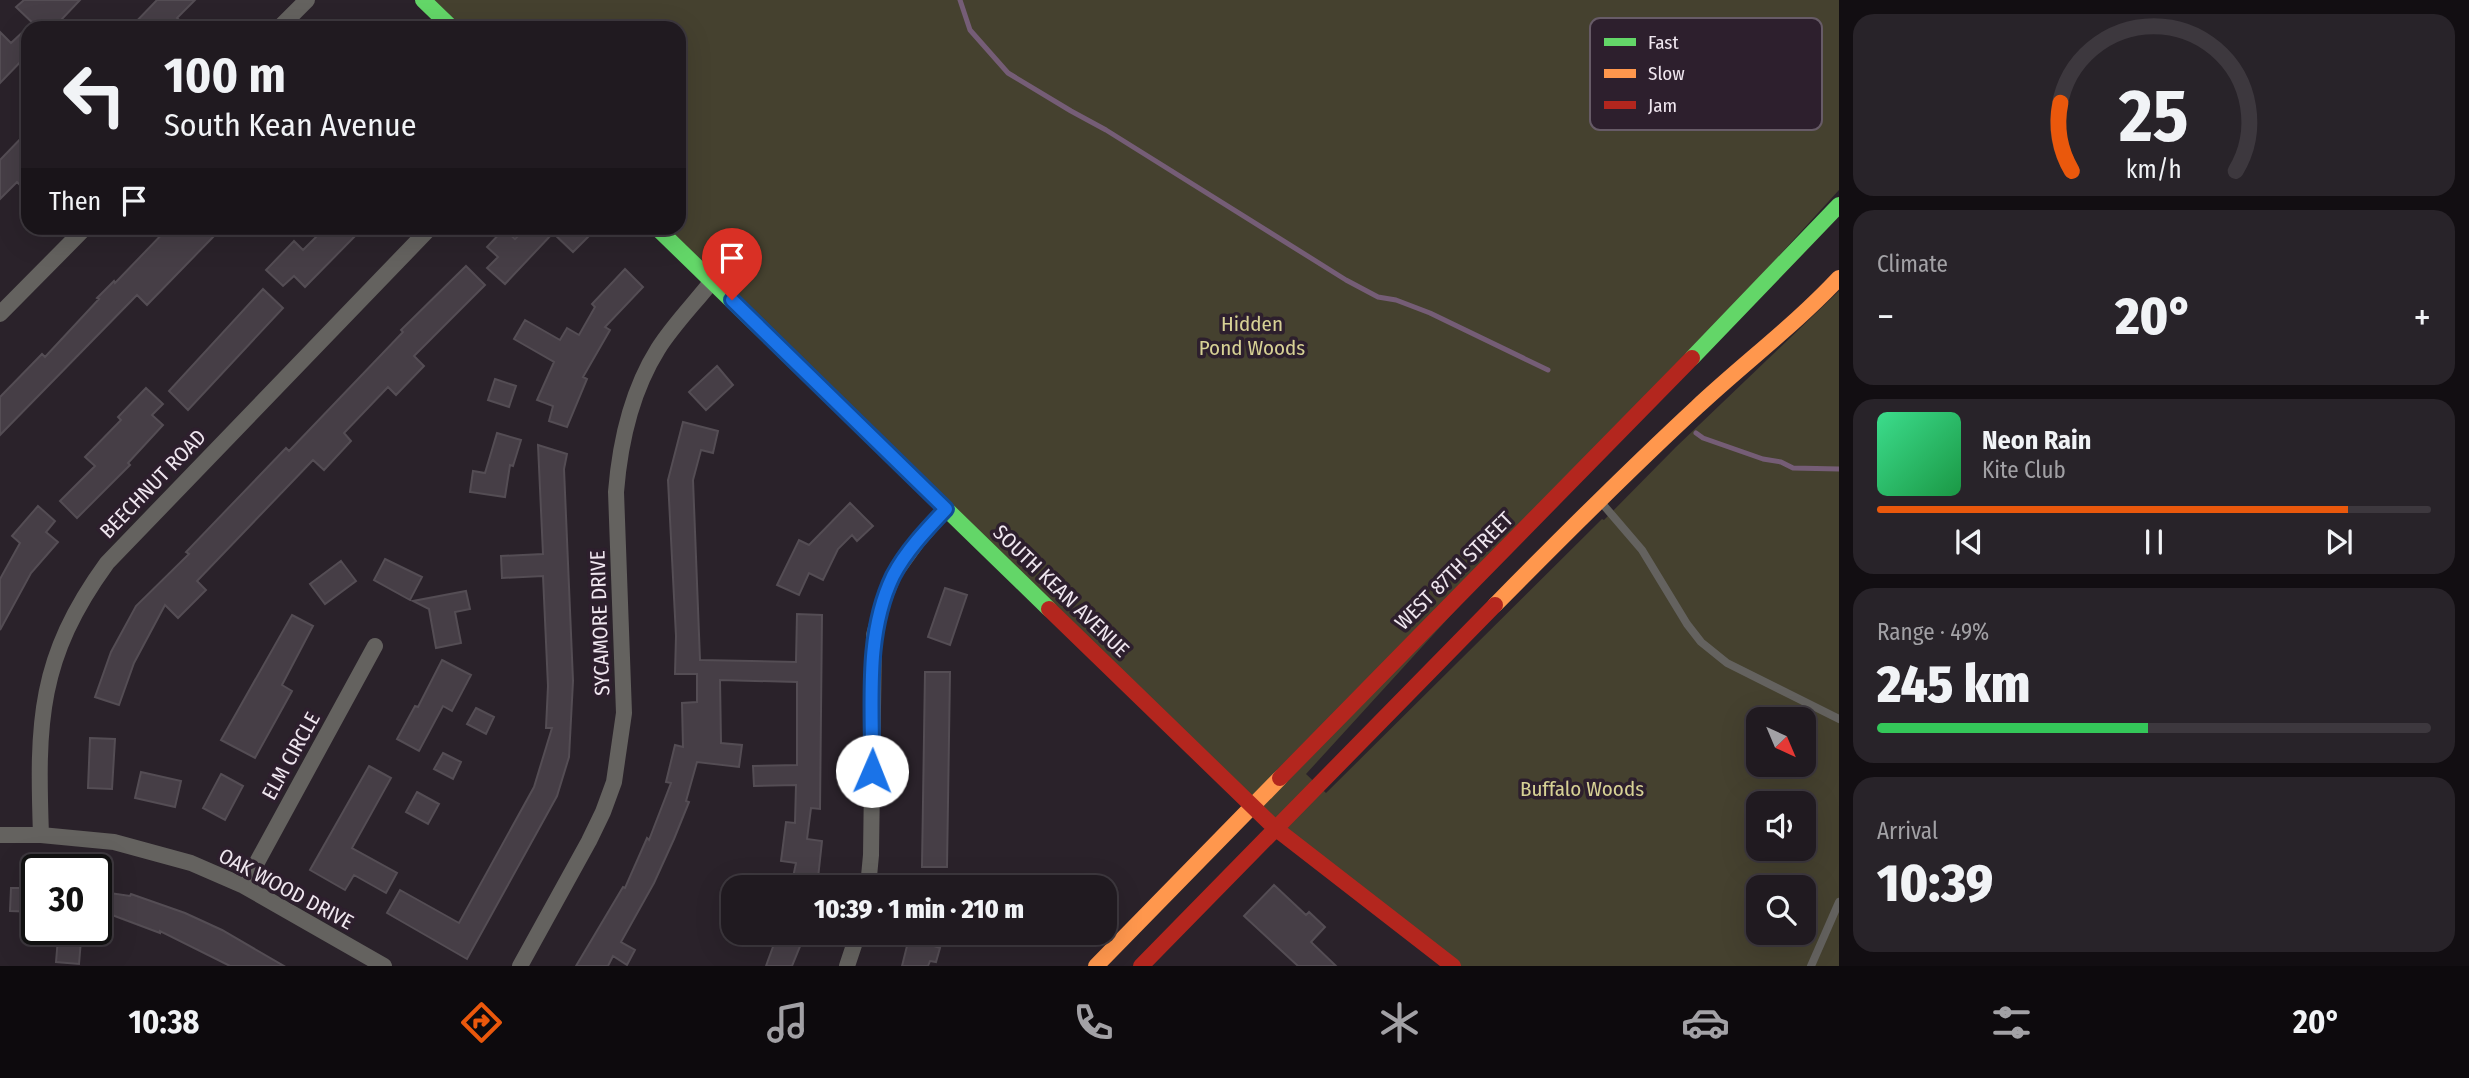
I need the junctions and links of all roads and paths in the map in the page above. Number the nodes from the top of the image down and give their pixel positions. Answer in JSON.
{"nodes":[{"id":1,"x":307,"y":0,"type":"edge"},
{"id":2,"x":423,"y":0,"type":"edge"},
{"id":3,"x":286,"y":21,"type":"edge"},
{"id":4,"x":445,"y":21,"type":"edge"},
{"id":5,"x":1839,"y":205,"type":"edge"},
{"id":6,"x":78,"y":235,"type":"edge"},
{"id":7,"x":423,"y":235,"type":"edge"},
{"id":8,"x":664,"y":235,"type":"edge"},
{"id":9,"x":1839,"y":278,"type":"edge"},
{"id":10,"x":712,"y":281,"type":"junction"},
{"id":11,"x":0,"y":314,"type":"edge"},
{"id":12,"x":1599,"y":500,"type":"junction"},
{"id":13,"x":946,"y":509,"type":"junction"},
{"id":14,"x":375,"y":646,"type":"dead end"},
{"id":15,"x":1839,"y":719,"type":"edge"},
{"id":16,"x":1252,"y":806,"type":"junction"},
{"id":17,"x":1275,"y":828,"type":"junction"},
{"id":18,"x":0,"y":835,"type":"edge"},
{"id":19,"x":41,"y":835,"type":"junction"},
{"id":20,"x":870,"y":875,"type":"edge"},
{"id":21,"x":244,"y":886,"type":"junction"},
{"id":22,"x":1839,"y":902,"type":"edge"},
{"id":23,"x":854,"y":945,"type":"edge"},
{"id":24,"x":384,"y":966,"type":"edge"},
{"id":25,"x":520,"y":966,"type":"edge"},
{"id":26,"x":847,"y":966,"type":"edge"},
{"id":27,"x":1096,"y":966,"type":"edge"},
{"id":28,"x":1142,"y":966,"type":"edge"},
{"id":29,"x":1453,"y":966,"type":"edge"},
{"id":30,"x":1811,"y":966,"type":"edge"}],
"edges":[{"from":1,"to":3,"type":"street"},
{"from":2,"to":4,"type":"main road"},
{"from":5,"to":16,"type":"main road","name":"WEST 87TH STREET"},
{"from":6,"to":11,"type":"street"},
{"from":7,"to":19,"type":"street","name":"BEECHNUT ROAD"},
{"from":8,"to":10,"type":"main road","name":"SOUTH KEAN AVENUE"},
{"from":9,"to":12,"type":"main road"},
{"from":10,"to":13,"type":"main road","name":"SOUTH KEAN AVENUE"},
{"from":10,"to":25,"type":"street","name":"SYCAMORE DRIVE"},
{"from":12,"to":15,"type":"lane"},
{"from":12,"to":17,"type":"main road"},
{"from":13,"to":16,"type":"main road","name":"SOUTH KEAN AVENUE"},
{"from":13,"to":20,"type":"street"},
{"from":14,"to":21,"type":"street","name":"ELM CIRCLE"},
{"from":16,"to":17,"type":"main road","name":"SOUTH KEAN AVENUE"},
{"from":16,"to":27,"type":"main road","name":"WEST 87TH STREET"},
{"from":17,"to":28,"type":"main road"},
{"from":17,"to":29,"type":"main road","name":"SOUTH KEAN AVENUE"},
{"from":18,"to":19,"type":"street","name":"OAK WOOD DRIVE"},
{"from":19,"to":21,"type":"street","name":"OAK WOOD DRIVE"},
{"from":21,"to":24,"type":"street","name":"OAK WOOD DRIVE"},
{"from":22,"to":30,"type":"lane"},
{"from":23,"to":26,"type":"street"}]}
